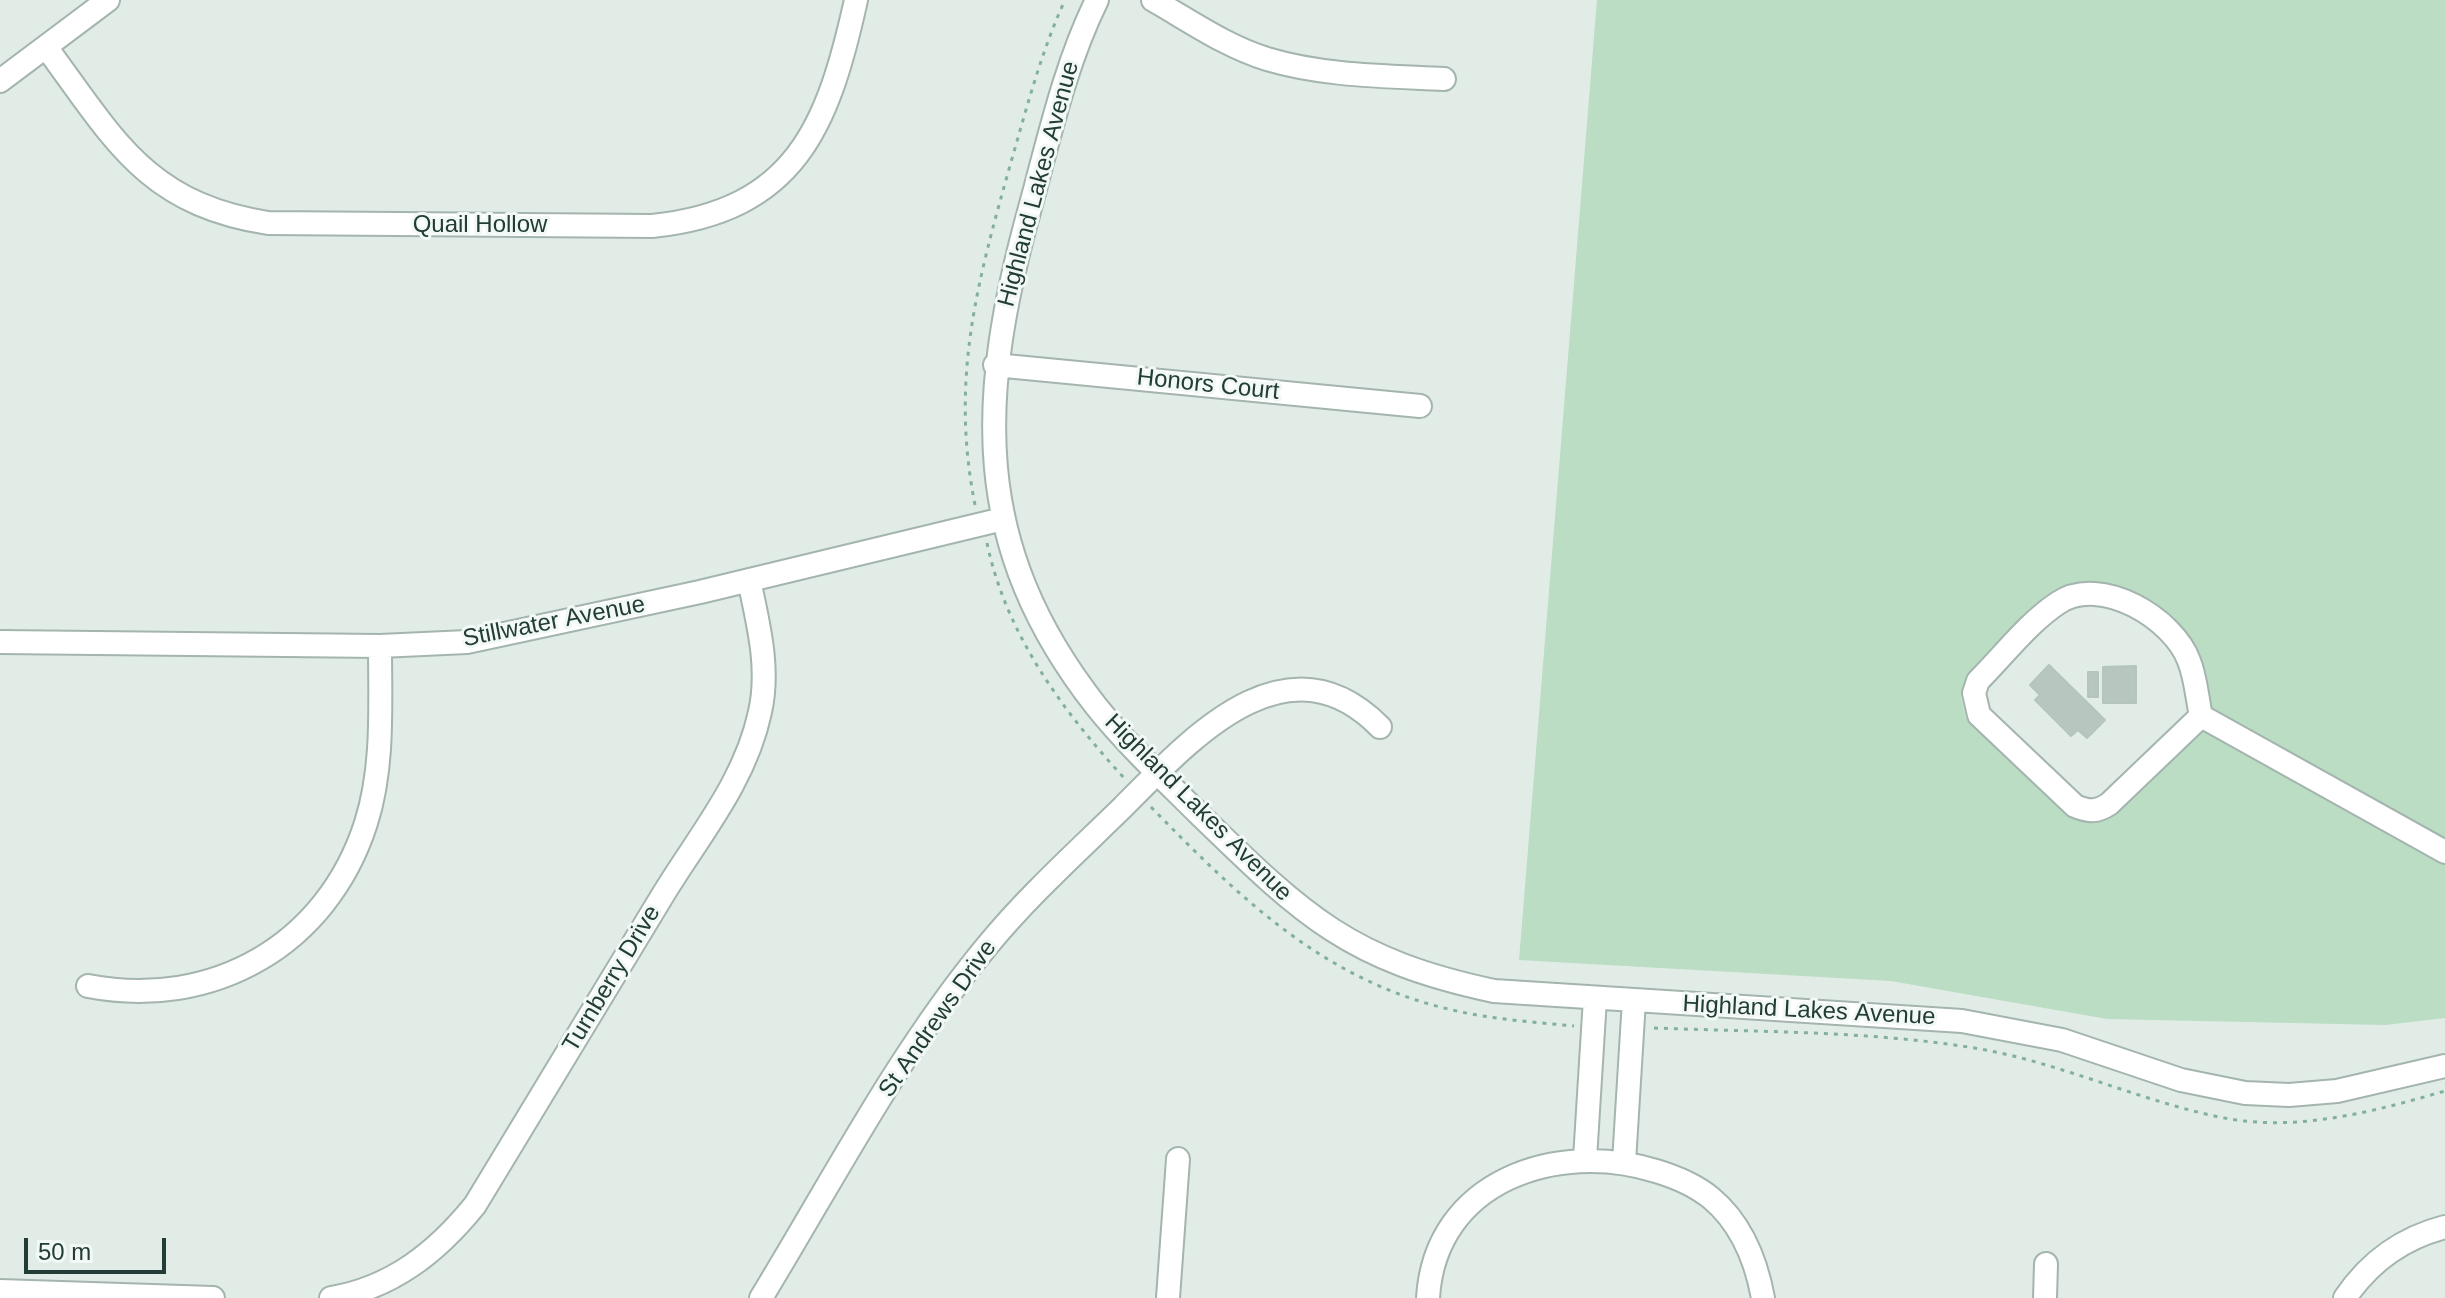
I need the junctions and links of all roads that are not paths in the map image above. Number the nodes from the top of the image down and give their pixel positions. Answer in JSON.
{"nodes":[{"id":1,"x":108,"y":0,"type":"edge"},
{"id":2,"x":856,"y":0,"type":"edge"},
{"id":3,"x":1097,"y":0,"type":"edge"},
{"id":4,"x":1153,"y":0,"type":"edge"},
{"id":5,"x":46,"y":47,"type":"junction"},
{"id":6,"x":1444,"y":79,"type":"dead end"},
{"id":7,"x":0,"y":81,"type":"edge"},
{"id":8,"x":995,"y":365,"type":"junction"},
{"id":9,"x":1420,"y":406,"type":"dead end"},
{"id":10,"x":992,"y":522,"type":"junction"},
{"id":11,"x":749,"y":580,"type":"junction"},
{"id":12,"x":0,"y":642,"type":"edge"},
{"id":13,"x":380,"y":646,"type":"junction"},
{"id":14,"x":2201,"y":716,"type":"junction"},
{"id":15,"x":1380,"y":727,"type":"dead end"},
{"id":16,"x":1156,"y":772,"type":"junction"},
{"id":17,"x":2445,"y":852,"type":"edge"},
{"id":18,"x":88,"y":986,"type":"dead end"},
{"id":19,"x":1595,"y":998,"type":"junction"},
{"id":20,"x":1634,"y":1000,"type":"junction"},
{"id":21,"x":2445,"y":1066,"type":"edge"},
{"id":22,"x":1178,"y":1159,"type":"dead end"},
{"id":23,"x":1585,"y":1159,"type":"junction"},
{"id":24,"x":1624,"y":1162,"type":"junction"},
{"id":25,"x":2445,"y":1227,"type":"edge"},
{"id":26,"x":2046,"y":1264,"type":"dead end"},
{"id":27,"x":0,"y":1291,"type":"edge"},
{"id":28,"x":213,"y":1298,"type":"edge"},
{"id":29,"x":331,"y":1298,"type":"edge"},
{"id":30,"x":761,"y":1298,"type":"edge"},
{"id":31,"x":1168,"y":1298,"type":"edge"},
{"id":32,"x":1428,"y":1298,"type":"edge"},
{"id":33,"x":1763,"y":1298,"type":"edge"},
{"id":34,"x":2045,"y":1298,"type":"edge"},
{"id":35,"x":2345,"y":1298,"type":"edge"}],
"edges":[{"from":1,"to":5,"type":"street"},
{"from":2,"to":5,"type":"street","name":"Quail Hollow"},
{"from":3,"to":8,"type":"street","name":"Highland Lakes Avenue"},
{"from":4,"to":6,"type":"street"},
{"from":5,"to":7,"type":"street"},
{"from":8,"to":9,"type":"street","name":"Honors Court"},
{"from":8,"to":10,"type":"street","name":"Highland Lakes Avenue"},
{"from":10,"to":11,"type":"street","name":"Stillwater Avenue"},
{"from":10,"to":16,"type":"street","name":"Highland Lakes Avenue"},
{"from":11,"to":13,"type":"street","name":"Stillwater Avenue"},
{"from":11,"to":29,"type":"street","name":"Turnberry Drive"},
{"from":12,"to":13,"type":"street","name":"Stillwater Avenue"},
{"from":13,"to":18,"type":"street"},
{"from":14,"to":14,"type":"street"},
{"from":14,"to":17,"type":"street"},
{"from":15,"to":16,"type":"street","name":"St Andrews Drive"},
{"from":16,"to":19,"type":"street","name":"Highland Lakes Avenue"},
{"from":16,"to":30,"type":"street","name":"St Andrews Drive"},
{"from":19,"to":20,"type":"street","name":"Highland Lakes Avenue"},
{"from":19,"to":23,"type":"street"},
{"from":20,"to":21,"type":"street","name":"Highland Lakes Avenue"},
{"from":20,"to":24,"type":"street"},
{"from":22,"to":31,"type":"street"},
{"from":23,"to":24,"type":"street"},
{"from":23,"to":32,"type":"street"},
{"from":24,"to":33,"type":"street"},
{"from":25,"to":35,"type":"street"},
{"from":26,"to":34,"type":"street"},
{"from":27,"to":28,"type":"street"}]}
